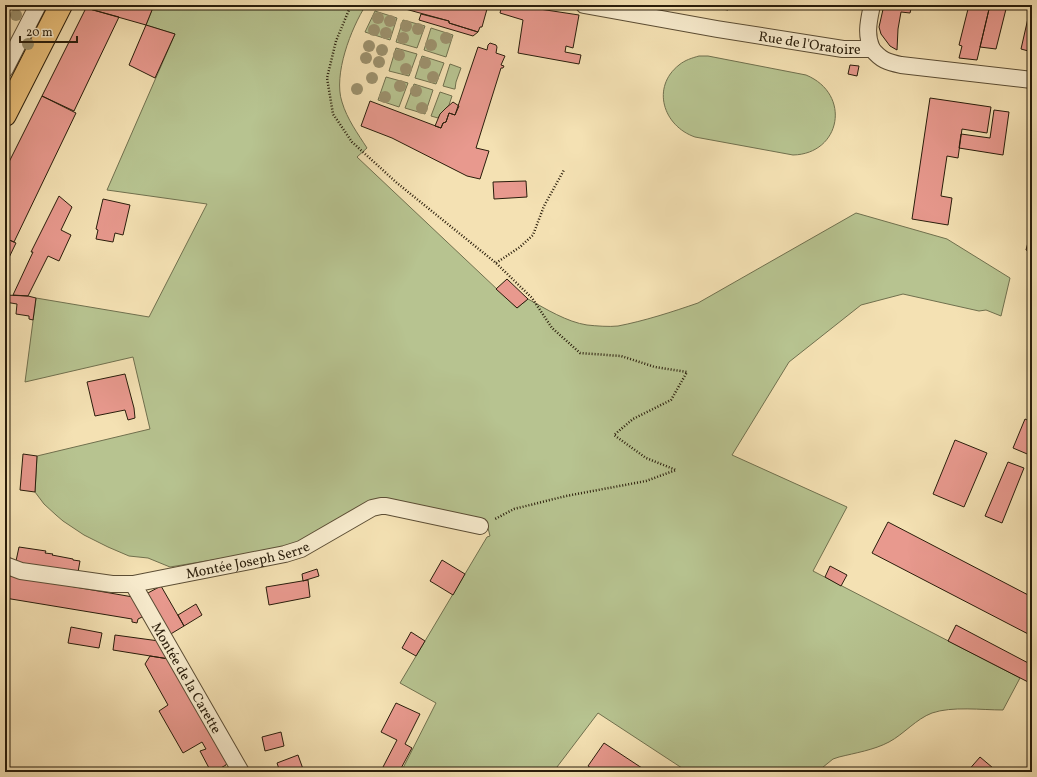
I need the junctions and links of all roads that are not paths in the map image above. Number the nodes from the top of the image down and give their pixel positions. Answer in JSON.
{"nodes":[{"id":1,"x":38,"y":5,"type":"edge"},
{"id":2,"x":61,"y":5,"type":"edge"},
{"id":3,"x":584,"y":5,"type":"edge"},
{"id":4,"x":872,"y":5,"type":"edge"},
{"id":5,"x":872,"y":49,"type":"junction"},
{"id":6,"x":5,"y":69,"type":"edge"},
{"id":7,"x":1032,"y":80,"type":"edge"},
{"id":8,"x":6,"y":111,"type":"edge"},
{"id":9,"x":480,"y":526,"type":"road end"},
{"id":10,"x":5,"y":565,"type":"edge"},
{"id":11,"x":133,"y":584,"type":"junction"},
{"id":12,"x":241,"y":772,"type":"edge"}],
"edges":[{"from":1,"to":6,"type":"street"},
{"from":2,"to":8,"type":"main road"},
{"from":3,"to":5,"type":"street","name":"Rue de l'Oratoire"},
{"from":4,"to":5,"type":"street"},
{"from":5,"to":7,"type":"street","name":"Rue de l'Oratoire"},
{"from":9,"to":11,"type":"street","name":"Montée Joseph Serre"},
{"from":10,"to":11,"type":"street","name":"Montée Joseph Serre"},
{"from":11,"to":12,"type":"street","name":"Montée de la Carette"}]}
